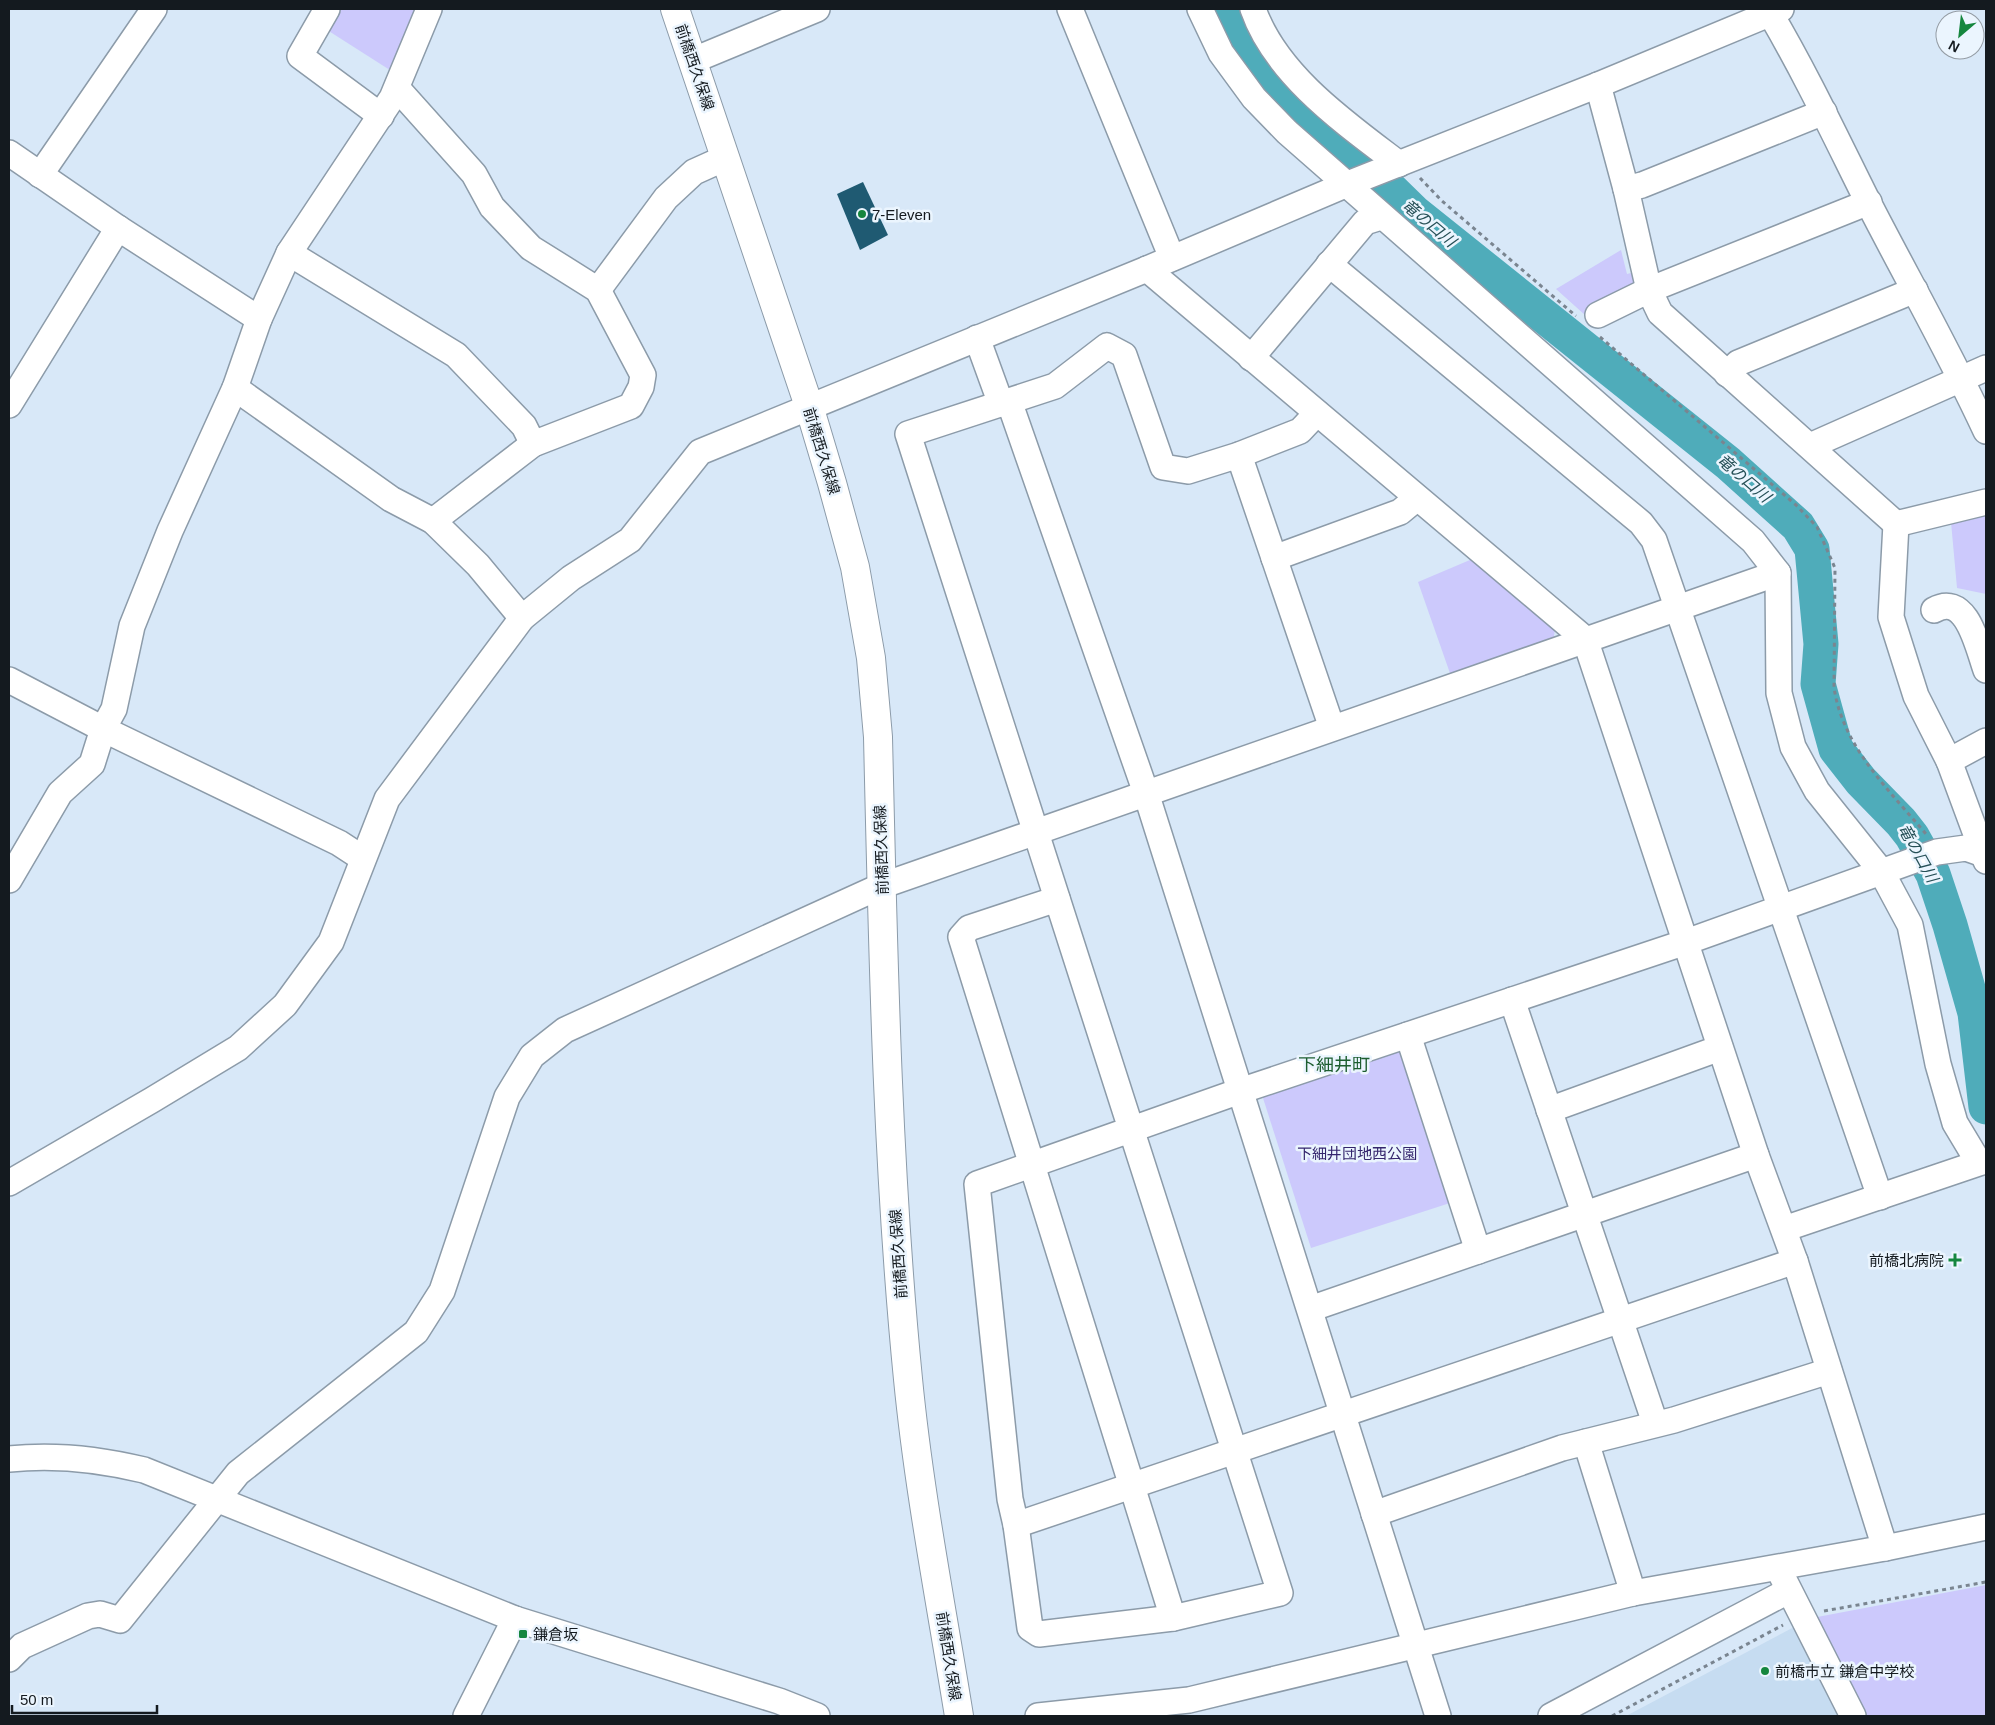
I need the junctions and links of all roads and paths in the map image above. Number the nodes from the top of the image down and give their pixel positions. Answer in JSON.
{"nodes":[{"id":1,"x":154,"y":9,"type":"edge"},
{"id":2,"x":327,"y":9,"type":"edge"},
{"id":3,"x":429,"y":9,"type":"edge"},
{"id":4,"x":675,"y":9,"type":"edge"},
{"id":5,"x":817,"y":9,"type":"edge"},
{"id":6,"x":1070,"y":9,"type":"edge"},
{"id":7,"x":1200,"y":9,"type":"edge"},
{"id":8,"x":1253,"y":9,"type":"edge"},
{"id":9,"x":1771,"y":10,"type":"edge"},
{"id":10,"x":694,"y":60,"type":"junction"},
{"id":11,"x":1598,"y":85,"type":"junction"},
{"id":12,"x":397,"y":88,"type":"junction"},
{"id":13,"x":1824,"y":112,"type":"junction"},
{"id":14,"x":381,"y":116,"type":"junction"},
{"id":15,"x":9,"y":153,"type":"edge"},
{"id":16,"x":725,"y":158,"type":"junction"},
{"id":17,"x":1395,"y":165,"type":"junction"},
{"id":18,"x":40,"y":175,"type":"junction"},
{"id":19,"x":1348,"y":184,"type":"junction"},
{"id":20,"x":1626,"y":189,"type":"junction"},
{"id":21,"x":1869,"y":202,"type":"junction"},
{"id":22,"x":1381,"y":217,"type":"junction"},
{"id":23,"x":118,"y":228,"type":"junction"},
{"id":24,"x":289,"y":253,"type":"junction"},
{"id":25,"x":1172,"y":258,"type":"junction"},
{"id":26,"x":1329,"y":264,"type":"junction"},
{"id":27,"x":1147,"y":269,"type":"junction"},
{"id":28,"x":598,"y":290,"type":"junction"},
{"id":29,"x":1649,"y":290,"type":"junction"},
{"id":30,"x":1915,"y":290,"type":"junction"},
{"id":31,"x":1598,"y":315,"type":"dead end"},
{"id":32,"x":259,"y":320,"type":"junction"},
{"id":33,"x":978,"y":338,"type":"junction"},
{"id":34,"x":1251,"y":358,"type":"junction"},
{"id":35,"x":1986,"y":368,"type":"edge"},
{"id":36,"x":1727,"y":374,"type":"junction"},
{"id":37,"x":1962,"y":378,"type":"junction"},
{"id":38,"x":235,"y":388,"type":"junction"},
{"id":39,"x":1005,"y":403,"type":"junction"},
{"id":40,"x":9,"y":405,"type":"edge"},
{"id":41,"x":809,"y":406,"type":"junction"},
{"id":42,"x":1317,"y":413,"type":"junction"},
{"id":43,"x":1986,"y":431,"type":"edge"},
{"id":44,"x":533,"y":444,"type":"junction"},
{"id":45,"x":1810,"y":446,"type":"junction"},
{"id":46,"x":1239,"y":455,"type":"junction"},
{"id":47,"x":1417,"y":498,"type":"junction"},
{"id":48,"x":1986,"y":502,"type":"edge"},
{"id":49,"x":433,"y":521,"type":"junction"},
{"id":50,"x":1896,"y":524,"type":"junction"},
{"id":51,"x":1274,"y":558,"type":"junction"},
{"id":52,"x":1778,"y":572,"type":"junction"},
{"id":53,"x":1678,"y":607,"type":"junction"},
{"id":54,"x":1934,"y":610,"type":"dead end"},
{"id":55,"x":522,"y":618,"type":"junction"},
{"id":56,"x":1585,"y":639,"type":"junction"},
{"id":57,"x":1986,"y":670,"type":"edge"},
{"id":58,"x":9,"y":680,"type":"edge"},
{"id":59,"x":1332,"y":728,"type":"junction"},
{"id":60,"x":103,"y":729,"type":"junction"},
{"id":61,"x":1986,"y":740,"type":"edge"},
{"id":62,"x":1949,"y":761,"type":"junction"},
{"id":63,"x":1146,"y":793,"type":"junction"},
{"id":64,"x":1036,"y":832,"type":"junction"},
{"id":65,"x":1986,"y":856,"type":"edge"},
{"id":66,"x":362,"y":858,"type":"junction"},
{"id":67,"x":1887,"y":870,"type":"junction"},
{"id":68,"x":9,"y":880,"type":"edge"},
{"id":69,"x":881,"y":886,"type":"junction"},
{"id":70,"x":1057,"y":899,"type":"junction"},
{"id":71,"x":1781,"y":908,"type":"junction"},
{"id":72,"x":1686,"y":942,"type":"junction"},
{"id":73,"x":1512,"y":1000,"type":"junction"},
{"id":74,"x":1408,"y":1035,"type":"junction"},
{"id":75,"x":1720,"y":1048,"type":"junction"},
{"id":76,"x":1240,"y":1091,"type":"junction"},
{"id":77,"x":1549,"y":1110,"type":"junction"},
{"id":78,"x":1132,"y":1130,"type":"junction"},
{"id":79,"x":1756,"y":1155,"type":"junction"},
{"id":80,"x":1983,"y":1164,"type":"edge"},
{"id":81,"x":1032,"y":1165,"type":"junction"},
{"id":82,"x":9,"y":1183,"type":"edge"},
{"id":83,"x":1880,"y":1197,"type":"junction"},
{"id":84,"x":1584,"y":1214,"type":"junction"},
{"id":85,"x":1784,"y":1229,"type":"junction"},
{"id":86,"x":1478,"y":1251,"type":"junction"},
{"id":87,"x":1795,"y":1261,"type":"junction"},
{"id":88,"x":1310,"y":1309,"type":"junction"},
{"id":89,"x":1620,"y":1320,"type":"junction"},
{"id":90,"x":1829,"y":1371,"type":"junction"},
{"id":91,"x":1342,"y":1414,"type":"junction"},
{"id":92,"x":1655,"y":1423,"type":"junction"},
{"id":93,"x":1586,"y":1442,"type":"junction"},
{"id":94,"x":1235,"y":1451,"type":"junction"},
{"id":95,"x":9,"y":1459,"type":"edge"},
{"id":96,"x":1132,"y":1486,"type":"junction"},
{"id":97,"x":216,"y":1500,"type":"junction"},
{"id":98,"x":1374,"y":1514,"type":"junction"},
{"id":99,"x":1016,"y":1525,"type":"junction"},
{"id":100,"x":1986,"y":1527,"type":"edge"},
{"id":101,"x":1885,"y":1548,"type":"junction"},
{"id":102,"x":1778,"y":1567,"type":"junction"},
{"id":103,"x":1986,"y":1582,"type":"edge"},
{"id":104,"x":1788,"y":1591,"type":"junction"},
{"id":105,"x":1633,"y":1593,"type":"junction"},
{"id":106,"x":1802,"y":1615,"type":"junction"},
{"id":107,"x":1172,"y":1618,"type":"junction"},
{"id":108,"x":514,"y":1619,"type":"junction"},
{"id":109,"x":1416,"y":1646,"type":"junction"},
{"id":110,"x":9,"y":1659,"type":"edge"},
{"id":111,"x":775,"y":1708,"type":"edge"},
{"id":112,"x":466,"y":1716,"type":"edge"},
{"id":113,"x":817,"y":1716,"type":"edge"},
{"id":114,"x":959,"y":1716,"type":"edge"},
{"id":115,"x":1038,"y":1716,"type":"edge"},
{"id":116,"x":1438,"y":1716,"type":"edge"},
{"id":117,"x":1551,"y":1716,"type":"edge"},
{"id":118,"x":1612,"y":1716,"type":"edge"},
{"id":119,"x":1853,"y":1716,"type":"edge"}],
"edges":[{"from":1,"to":18,"type":"street"},
{"from":2,"to":14,"type":"street"},
{"from":3,"to":12,"type":"street"},
{"from":4,"to":10,"type":"main road","name":"前橋西久保線"},
{"from":5,"to":10,"type":"street"},
{"from":6,"to":25,"type":"street"},
{"from":7,"to":19,"type":"street"},
{"from":8,"to":17,"type":"street"},
{"from":9,"to":11,"type":"street"},
{"from":9,"to":13,"type":"street"},
{"from":10,"to":16,"type":"main road","name":"前橋西久保線"},
{"from":11,"to":17,"type":"street"},
{"from":11,"to":20,"type":"street"},
{"from":12,"to":14,"type":"street"},
{"from":12,"to":28,"type":"street"},
{"from":13,"to":20,"type":"street"},
{"from":13,"to":21,"type":"street"},
{"from":14,"to":24,"type":"street"},
{"from":15,"to":18,"type":"street"},
{"from":16,"to":28,"type":"street"},
{"from":16,"to":41,"type":"main road","name":"前橋西久保線"},
{"from":17,"to":19,"type":"street"},
{"from":18,"to":23,"type":"street"},
{"from":19,"to":22,"type":"street"},
{"from":19,"to":25,"type":"street"},
{"from":20,"to":29,"type":"street"},
{"from":21,"to":29,"type":"street"},
{"from":21,"to":30,"type":"street"},
{"from":22,"to":26,"type":"street"},
{"from":22,"to":52,"type":"street"},
{"from":23,"to":32,"type":"street"},
{"from":23,"to":40,"type":"street"},
{"from":24,"to":32,"type":"street"},
{"from":24,"to":44,"type":"street"},
{"from":25,"to":27,"type":"street"},
{"from":26,"to":34,"type":"street"},
{"from":26,"to":53,"type":"street"},
{"from":27,"to":33,"type":"street"},
{"from":27,"to":34,"type":"street"},
{"from":28,"to":44,"type":"street"},
{"from":29,"to":31,"type":"street"},
{"from":29,"to":36,"type":"street"},
{"from":30,"to":36,"type":"street"},
{"from":30,"to":37,"type":"street"},
{"from":32,"to":38,"type":"street"},
{"from":33,"to":39,"type":"street"},
{"from":33,"to":41,"type":"street"},
{"from":34,"to":42,"type":"street"},
{"from":35,"to":37,"type":"street"},
{"from":36,"to":45,"type":"street"},
{"from":37,"to":43,"type":"street"},
{"from":37,"to":45,"type":"street"},
{"from":38,"to":49,"type":"street"},
{"from":38,"to":60,"type":"street"},
{"from":39,"to":46,"type":"street"},
{"from":39,"to":63,"type":"street"},
{"from":39,"to":64,"type":"street"},
{"from":41,"to":55,"type":"street"},
{"from":41,"to":69,"type":"main road","name":"前橋西久保線"},
{"from":42,"to":46,"type":"street"},
{"from":42,"to":47,"type":"street"},
{"from":44,"to":49,"type":"street"},
{"from":45,"to":50,"type":"street"},
{"from":46,"to":51,"type":"street"},
{"from":47,"to":51,"type":"street"},
{"from":47,"to":56,"type":"street"},
{"from":48,"to":50,"type":"street"},
{"from":49,"to":55,"type":"street"},
{"from":50,"to":62,"type":"street"},
{"from":51,"to":59,"type":"street"},
{"from":52,"to":53,"type":"street"},
{"from":52,"to":67,"type":"street"},
{"from":53,"to":56,"type":"street"},
{"from":53,"to":71,"type":"street"},
{"from":54,"to":57,"type":"street"},
{"from":55,"to":66,"type":"street"},
{"from":56,"to":59,"type":"street"},
{"from":56,"to":72,"type":"street"},
{"from":58,"to":60,"type":"street"},
{"from":59,"to":63,"type":"street"},
{"from":60,"to":66,"type":"street"},
{"from":60,"to":68,"type":"street"},
{"from":61,"to":62,"type":"street"},
{"from":62,"to":65,"type":"street"},
{"from":63,"to":64,"type":"street"},
{"from":63,"to":76,"type":"street"},
{"from":64,"to":69,"type":"street"},
{"from":64,"to":70,"type":"street"},
{"from":65,"to":67,"type":"street"},
{"from":66,"to":82,"type":"street"},
{"from":67,"to":71,"type":"street"},
{"from":67,"to":80,"type":"street"},
{"from":69,"to":97,"type":"street"},
{"from":69,"to":114,"type":"main road","name":"前橋西久保線"},
{"from":70,"to":78,"type":"street"},
{"from":70,"to":81,"type":"street"},
{"from":71,"to":72,"type":"street"},
{"from":71,"to":83,"type":"street"},
{"from":72,"to":73,"type":"street"},
{"from":72,"to":75,"type":"street"},
{"from":73,"to":74,"type":"street"},
{"from":73,"to":77,"type":"street"},
{"from":74,"to":76,"type":"street"},
{"from":74,"to":86,"type":"street"},
{"from":75,"to":77,"type":"street"},
{"from":75,"to":79,"type":"street"},
{"from":76,"to":78,"type":"street"},
{"from":76,"to":88,"type":"street"},
{"from":77,"to":84,"type":"street"},
{"from":78,"to":81,"type":"street"},
{"from":78,"to":94,"type":"street"},
{"from":79,"to":84,"type":"street"},
{"from":79,"to":85,"type":"street"},
{"from":80,"to":83,"type":"street"},
{"from":81,"to":96,"type":"street"},
{"from":81,"to":99,"type":"street"},
{"from":83,"to":85,"type":"street"},
{"from":84,"to":86,"type":"street"},
{"from":84,"to":89,"type":"street"},
{"from":85,"to":87,"type":"street"},
{"from":86,"to":88,"type":"street"},
{"from":87,"to":89,"type":"street"},
{"from":87,"to":90,"type":"street"},
{"from":88,"to":91,"type":"street"},
{"from":89,"to":91,"type":"street"},
{"from":89,"to":92,"type":"street"},
{"from":90,"to":92,"type":"street"},
{"from":90,"to":101,"type":"street"},
{"from":91,"to":94,"type":"street"},
{"from":91,"to":98,"type":"street"},
{"from":92,"to":93,"type":"street"},
{"from":93,"to":98,"type":"street"},
{"from":93,"to":105,"type":"street"},
{"from":94,"to":96,"type":"street"},
{"from":94,"to":107,"type":"street"},
{"from":95,"to":97,"type":"street"},
{"from":96,"to":99,"type":"street"},
{"from":96,"to":107,"type":"street"},
{"from":97,"to":108,"type":"street"},
{"from":97,"to":110,"type":"street"},
{"from":98,"to":109,"type":"street"},
{"from":99,"to":107,"type":"street"},
{"from":100,"to":101,"type":"street"},
{"from":101,"to":102,"type":"street"},
{"from":102,"to":104,"type":"street"},
{"from":102,"to":105,"type":"street"},
{"from":103,"to":106,"type":"path"},
{"from":104,"to":106,"type":"street"},
{"from":104,"to":117,"type":"street"},
{"from":105,"to":109,"type":"street"},
{"from":106,"to":118,"type":"path"},
{"from":106,"to":119,"type":"street"},
{"from":108,"to":111,"type":"street"},
{"from":108,"to":112,"type":"street"},
{"from":109,"to":115,"type":"street"},
{"from":109,"to":116,"type":"street"},
{"from":111,"to":113,"type":"street"}]}
